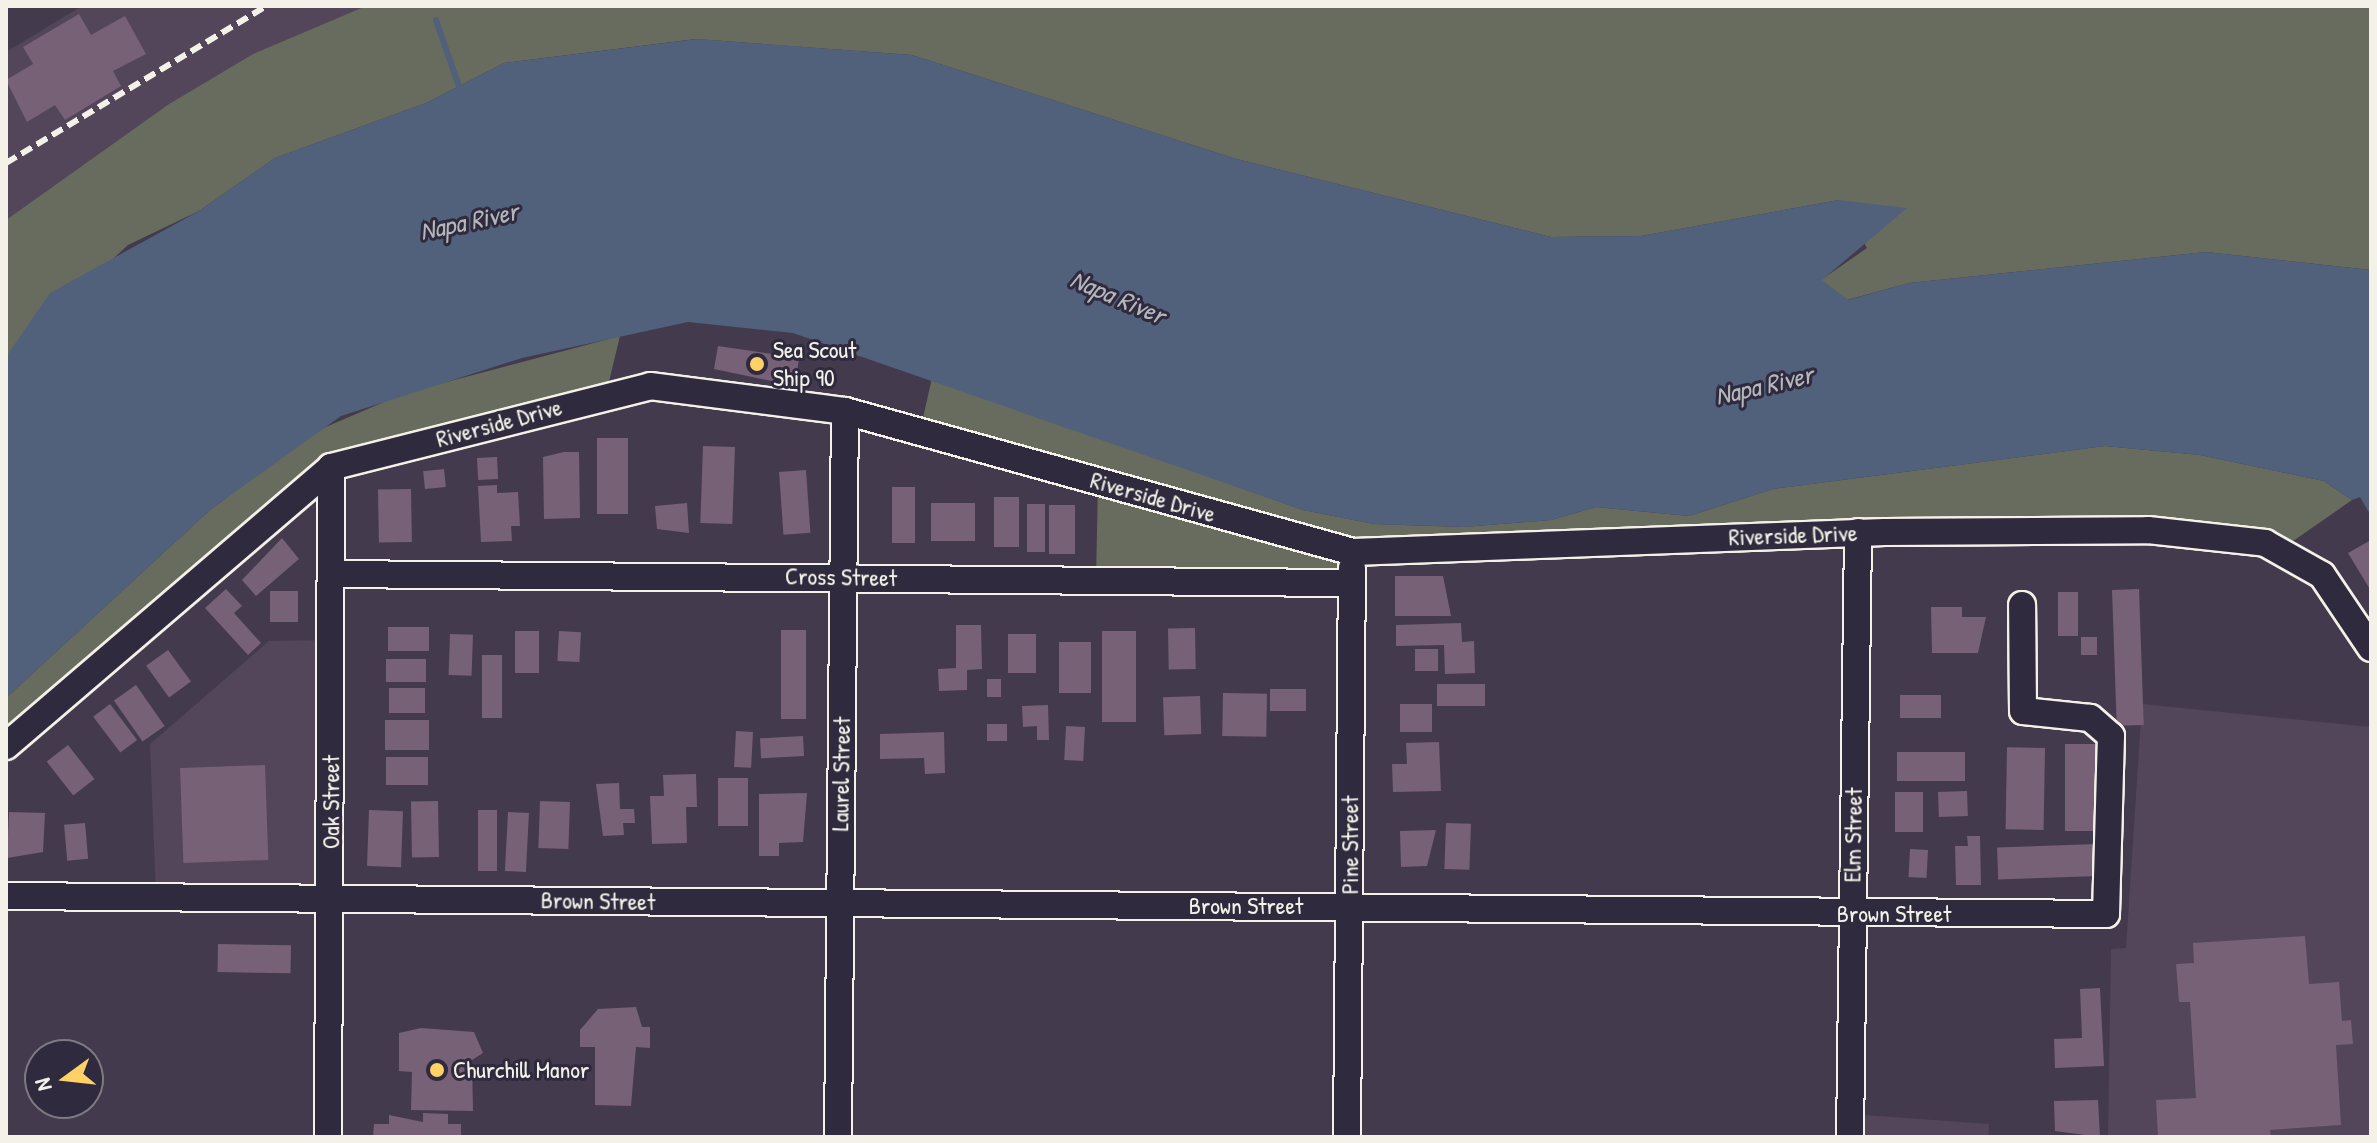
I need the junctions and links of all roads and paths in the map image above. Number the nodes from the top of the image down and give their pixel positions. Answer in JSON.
{"nodes":[{"id":1,"x":845,"y":411,"type":"junction"},
{"id":2,"x":331,"y":467,"type":"junction"},
{"id":3,"x":1858,"y":532,"type":"junction"},
{"id":4,"x":1353,"y":552,"type":"junction"},
{"id":5,"x":331,"y":574,"type":"junction"},
{"id":6,"x":844,"y":577,"type":"junction"},
{"id":7,"x":1352,"y":583,"type":"junction"},
{"id":8,"x":2022,"y":605,"type":"dead end"},
{"id":9,"x":2371,"y":648,"type":"edge"},
{"id":10,"x":6,"y":746,"type":"edge"},
{"id":11,"x":6,"y":896,"type":"edge"},
{"id":12,"x":331,"y":898,"type":"junction"},
{"id":13,"x":840,"y":903,"type":"junction"},
{"id":14,"x":1349,"y":907,"type":"junction"},
{"id":15,"x":1852,"y":914,"type":"junction"},
{"id":16,"x":328,"y":1137,"type":"edge"},
{"id":17,"x":838,"y":1137,"type":"edge"},
{"id":18,"x":1347,"y":1137,"type":"edge"},
{"id":19,"x":1850,"y":1137,"type":"edge"}],
"edges":[{"from":1,"to":2,"type":"street","name":"Riverside Drive"},
{"from":1,"to":4,"type":"street","name":"Riverside Drive"},
{"from":1,"to":6,"type":"street","name":"Laurel Street"},
{"from":2,"to":5,"type":"street","name":"Oak Street"},
{"from":2,"to":10,"type":"street","name":"Riverside Drive"},
{"from":3,"to":4,"type":"street","name":"Riverside Drive"},
{"from":3,"to":9,"type":"street","name":"Riverside Drive"},
{"from":3,"to":15,"type":"street","name":"Elm Street"},
{"from":4,"to":7,"type":"street","name":"Pine Street"},
{"from":5,"to":6,"type":"street","name":"Cross Street"},
{"from":5,"to":12,"type":"street","name":"Oak Street"},
{"from":6,"to":7,"type":"street","name":"Cross Street"},
{"from":6,"to":13,"type":"street","name":"Laurel Street"},
{"from":7,"to":14,"type":"street","name":"Pine Street"},
{"from":8,"to":15,"type":"street","name":"Brown Street"},
{"from":11,"to":12,"type":"street","name":"Brown Street"},
{"from":12,"to":13,"type":"street","name":"Brown Street"},
{"from":12,"to":16,"type":"street","name":"Oak Street"},
{"from":13,"to":14,"type":"street","name":"Brown Street"},
{"from":13,"to":17,"type":"street","name":"Laurel Street"},
{"from":14,"to":15,"type":"street","name":"Brown Street"},
{"from":14,"to":18,"type":"street","name":"Pine Street"},
{"from":15,"to":19,"type":"street","name":"Elm Street"}]}
